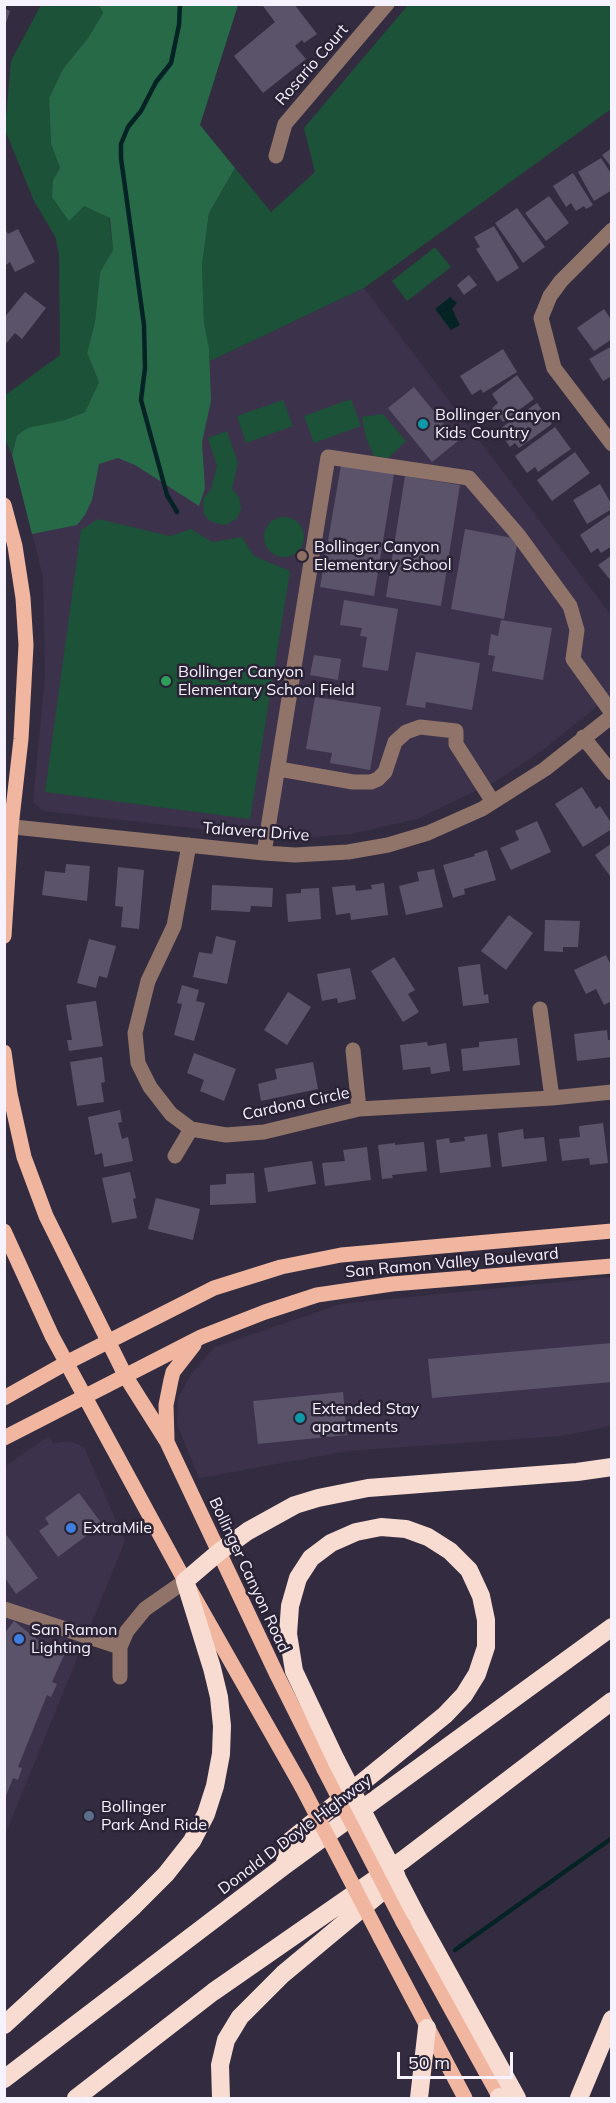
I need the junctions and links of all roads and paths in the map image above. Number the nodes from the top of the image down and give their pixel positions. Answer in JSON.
{"nodes":[{"id":1,"x":387,"y":4,"type":"edge"},
{"id":2,"x":276,"y":156,"type":"dead end"},
{"id":3,"x":612,"y":231,"type":"edge"},
{"id":4,"x":612,"y":444,"type":"edge"},
{"id":5,"x":4,"y":505,"type":"edge"},
{"id":6,"x":612,"y":714,"type":"edge"},
{"id":7,"x":584,"y":737,"type":"junction"},
{"id":8,"x":279,"y":769,"type":"junction"},
{"id":9,"x":612,"y":773,"type":"edge"},
{"id":10,"x":493,"y":802,"type":"junction"},
{"id":11,"x":8,"y":826,"type":"edge"},
{"id":12,"x":189,"y":845,"type":"junction"},
{"id":13,"x":264,"y":853,"type":"junction"},
{"id":14,"x":4,"y":936,"type":"edge"},
{"id":15,"x":540,"y":1009,"type":"dead end"},
{"id":16,"x":353,"y":1050,"type":"dead end"},
{"id":17,"x":4,"y":1052,"type":"edge"},
{"id":18,"x":612,"y":1092,"type":"edge"},
{"id":19,"x":552,"y":1098,"type":"junction"},
{"id":20,"x":359,"y":1109,"type":"junction"},
{"id":21,"x":191,"y":1129,"type":"junction"},
{"id":22,"x":175,"y":1156,"type":"dead end"},
{"id":23,"x":4,"y":1231,"type":"edge"},
{"id":24,"x":612,"y":1231,"type":"edge"},
{"id":25,"x":612,"y":1266,"type":"edge"},
{"id":26,"x":201,"y":1337,"type":"junction"},
{"id":27,"x":109,"y":1341,"type":"junction"},
{"id":28,"x":66,"y":1362,"type":"junction"},
{"id":29,"x":126,"y":1377,"type":"junction"},
{"id":30,"x":85,"y":1397,"type":"junction"},
{"id":31,"x":4,"y":1398,"type":"edge"},
{"id":32,"x":4,"y":1438,"type":"edge"},
{"id":33,"x":167,"y":1442,"type":"junction"},
{"id":34,"x":612,"y":1467,"type":"edge"},
{"id":35,"x":219,"y":1552,"type":"junction"},
{"id":36,"x":185,"y":1581,"type":"junction"},
{"id":37,"x":4,"y":1609,"type":"edge"},
{"id":38,"x":612,"y":1627,"type":"edge"},
{"id":39,"x":120,"y":1647,"type":"junction"},
{"id":40,"x":120,"y":1677,"type":"dead end"},
{"id":41,"x":612,"y":1701,"type":"edge"},
{"id":42,"x":330,"y":1765,"type":"junction"},
{"id":43,"x":403,"y":1860,"type":"junction"},
{"id":44,"x":284,"y":1866,"type":"junction"},
{"id":45,"x":612,"y":2019,"type":"edge"},
{"id":46,"x":4,"y":2025,"type":"edge"},
{"id":47,"x":427,"y":2028,"type":"junction"},
{"id":48,"x":4,"y":2079,"type":"edge"},
{"id":49,"x":76,"y":2098,"type":"edge"},
{"id":50,"x":221,"y":2098,"type":"edge"},
{"id":51,"x":419,"y":2098,"type":"edge"},
{"id":52,"x":465,"y":2098,"type":"edge"},
{"id":53,"x":504,"y":2098,"type":"edge"},
{"id":54,"x":579,"y":2098,"type":"edge"}],
"edges":[{"from":1,"to":2,"type":"street","name":"Rosario Court"},
{"from":3,"to":4,"type":"street"},
{"from":5,"to":11,"type":"main road"},
{"from":6,"to":7,"type":"street","name":"Talavera Drive"},
{"from":6,"to":8,"type":"street"},
{"from":7,"to":9,"type":"street"},
{"from":7,"to":10,"type":"street","name":"Talavera Drive"},
{"from":8,"to":10,"type":"street"},
{"from":8,"to":13,"type":"street"},
{"from":10,"to":13,"type":"street","name":"Talavera Drive"},
{"from":11,"to":12,"type":"street","name":"Talavera Drive"},
{"from":11,"to":14,"type":"main road"},
{"from":12,"to":13,"type":"street","name":"Talavera Drive"},
{"from":12,"to":21,"type":"street","name":"Cardona Circle"},
{"from":15,"to":19,"type":"street"},
{"from":16,"to":20,"type":"street"},
{"from":17,"to":27,"type":"main road","name":"Bollinger Canyon Road"},
{"from":18,"to":19,"type":"street","name":"Cardona Circle"},
{"from":19,"to":20,"type":"street","name":"Cardona Circle"},
{"from":20,"to":21,"type":"street","name":"Cardona Circle"},
{"from":21,"to":22,"type":"street"},
{"from":23,"to":28,"type":"main road"},
{"from":24,"to":27,"type":"main road","name":"San Ramon Valley Boulevard"},
{"from":25,"to":26,"type":"main road","name":"San Ramon Valley Boulevard"},
{"from":26,"to":29,"type":"main road","name":"San Ramon Valley Boulevard"},
{"from":26,"to":33,"type":"main road"},
{"from":27,"to":28,"type":"main road","name":"San Ramon Valley Boulevard"},
{"from":27,"to":29,"type":"main road","name":"Bollinger Canyon Road"},
{"from":28,"to":30,"type":"main road"},
{"from":28,"to":31,"type":"main road","name":"San Ramon Valley Boulevard"},
{"from":29,"to":30,"type":"main road","name":"San Ramon Valley Boulevard"},
{"from":29,"to":33,"type":"main road","name":"Bollinger Canyon Road"},
{"from":30,"to":32,"type":"main road","name":"San Ramon Valley Boulevard"},
{"from":30,"to":36,"type":"main road"},
{"from":33,"to":35,"type":"main road","name":"Bollinger Canyon Road"},
{"from":34,"to":35,"type":"highway"},
{"from":35,"to":36,"type":"highway"},
{"from":35,"to":42,"type":"main road","name":"Bollinger Canyon Road"},
{"from":36,"to":39,"type":"street"},
{"from":36,"to":46,"type":"highway"},
{"from":36,"to":47,"type":"main road","bridge":true},
{"from":37,"to":39,"type":"street"},
{"from":38,"to":44,"type":"highway","name":"Donald D Doyle Highway"},
{"from":39,"to":40,"type":"street"},
{"from":41,"to":43,"type":"highway"},
{"from":42,"to":44,"type":"highway"},
{"from":42,"to":53,"type":"highway","bridge":true},
{"from":43,"to":49,"type":"highway"},
{"from":43,"to":50,"type":"highway"},
{"from":44,"to":48,"type":"highway","name":"Donald D Doyle Highway"},
{"from":45,"to":54,"type":"highway"},
{"from":47,"to":51,"type":"highway"},
{"from":47,"to":52,"type":"main road"}]}
